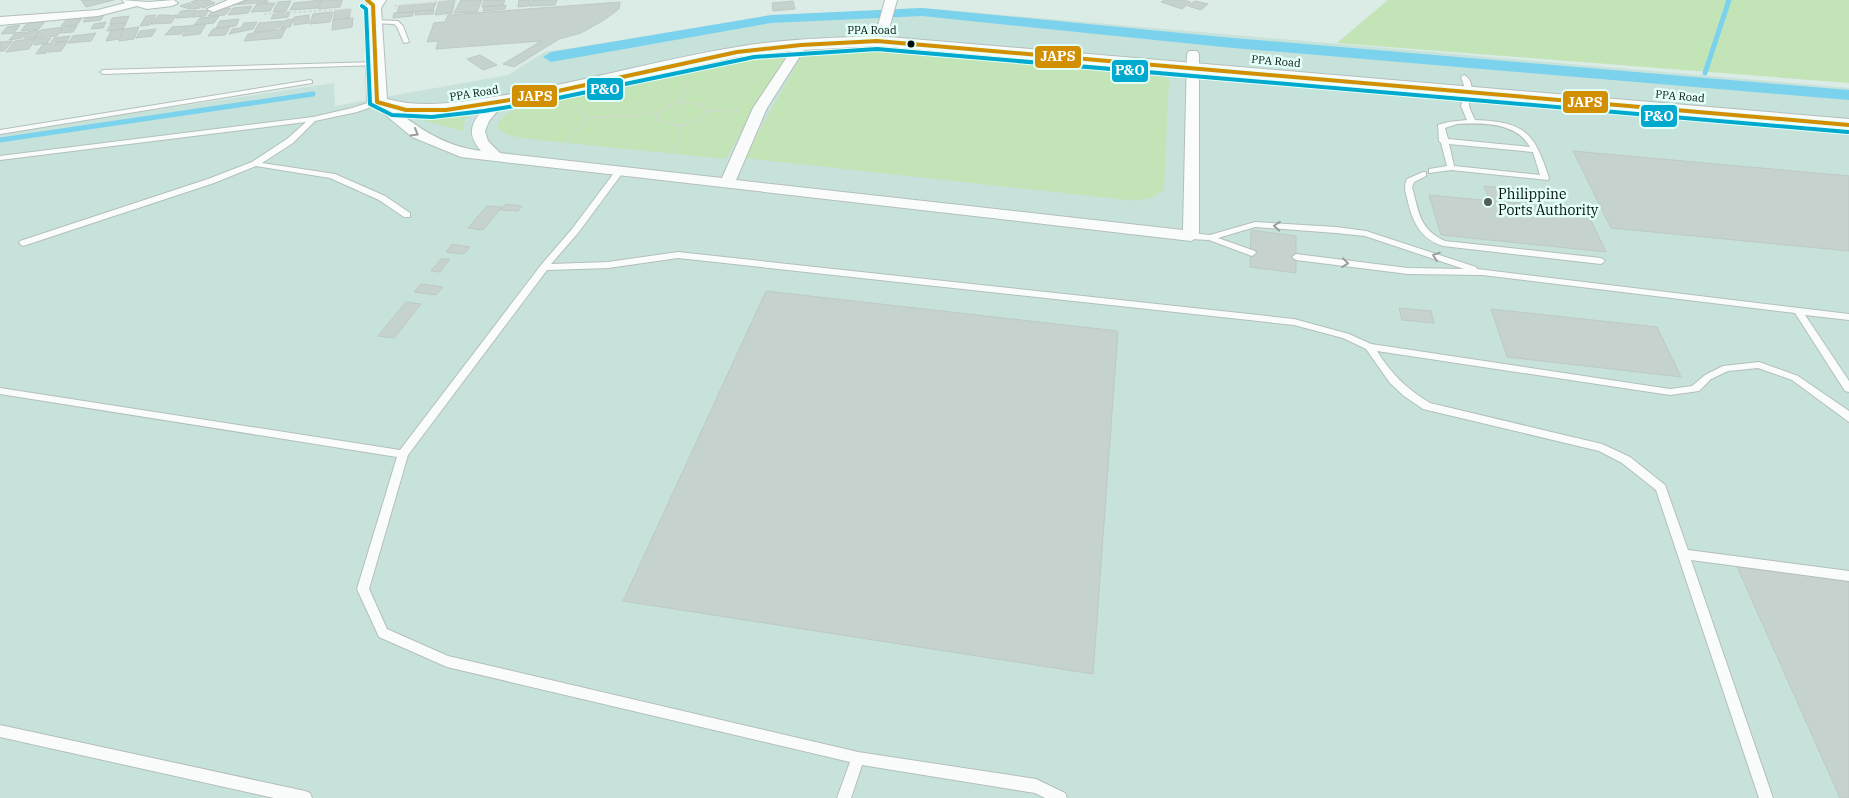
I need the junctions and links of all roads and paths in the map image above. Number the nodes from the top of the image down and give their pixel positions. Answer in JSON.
{"nodes":[{"id":1,"x":155,"y":0,"type":"edge"},
{"id":2,"x":239,"y":0,"type":"edge"},
{"id":3,"x":134,"y":3,"type":"edge"},
{"id":4,"x":172,"y":4,"type":"dead end"},
{"id":5,"x":373,"y":7,"type":"edge"},
{"id":6,"x":213,"y":9,"type":"dead end"},
{"id":7,"x":887,"y":14,"type":"edge"},
{"id":8,"x":0,"y":21,"type":"edge"},
{"id":9,"x":406,"y":42,"type":"dead end"},
{"id":10,"x":801,"y":44,"type":"junction"},
{"id":11,"x":1192,"y":60,"type":"junction"},
{"id":12,"x":376,"y":64,"type":"junction"},
{"id":13,"x":103,"y":72,"type":"dead end"},
{"id":14,"x":310,"y":82,"type":"dead end"},
{"id":15,"x":1467,"y":84,"type":"junction"},
{"id":16,"x":570,"y":88,"type":"junction"},
{"id":17,"x":377,"y":102,"type":"junction"},
{"id":18,"x":1676,"y":102,"type":"junction"},
{"id":19,"x":497,"y":103,"type":"junction"},
{"id":20,"x":760,"y":108,"type":"junction"},
{"id":21,"x":1849,"y":109,"type":"edge"},
{"id":22,"x":706,"y":111,"type":"junction"},
{"id":23,"x":657,"y":114,"type":"junction"},
{"id":24,"x":586,"y":118,"type":"junction"},
{"id":25,"x":313,"y":119,"type":"junction"},
{"id":26,"x":1472,"y":122,"type":"junction"},
{"id":27,"x":1849,"y":124,"type":"edge"},
{"id":28,"x":680,"y":125,"type":"junction"},
{"id":29,"x":0,"y":132,"type":"edge"},
{"id":30,"x":1443,"y":141,"type":"junction"},
{"id":31,"x":1535,"y":150,"type":"junction"},
{"id":32,"x":0,"y":158,"type":"edge"},
{"id":33,"x":497,"y":158,"type":"junction"},
{"id":34,"x":255,"y":164,"type":"junction"},
{"id":35,"x":550,"y":164,"type":"junction"},
{"id":36,"x":1451,"y":168,"type":"junction"},
{"id":37,"x":620,"y":171,"type":"junction"},
{"id":38,"x":672,"y":177,"type":"junction"},
{"id":39,"x":727,"y":183,"type":"junction"},
{"id":40,"x":407,"y":215,"type":"dead end"},
{"id":41,"x":1191,"y":236,"type":"junction"},
{"id":42,"x":1210,"y":238,"type":"junction"},
{"id":43,"x":23,"y":243,"type":"dead end"},
{"id":44,"x":1252,"y":253,"type":"dead end"},
{"id":45,"x":1296,"y":257,"type":"dead end"},
{"id":46,"x":1601,"y":261,"type":"dead end"},
{"id":47,"x":544,"y":267,"type":"junction"},
{"id":48,"x":1482,"y":272,"type":"junction"},
{"id":49,"x":1798,"y":311,"type":"junction"},
{"id":50,"x":1849,"y":317,"type":"edge"},
{"id":51,"x":1369,"y":347,"type":"junction"},
{"id":52,"x":1849,"y":389,"type":"edge"},
{"id":53,"x":0,"y":391,"type":"edge"},
{"id":54,"x":1849,"y":418,"type":"edge"},
{"id":55,"x":403,"y":454,"type":"junction"},
{"id":56,"x":1683,"y":554,"type":"junction"},
{"id":57,"x":1849,"y":576,"type":"edge"},
{"id":58,"x":0,"y":731,"type":"edge"},
{"id":59,"x":858,"y":758,"type":"junction"},
{"id":60,"x":305,"y":798,"type":"edge"},
{"id":61,"x":844,"y":798,"type":"edge"},
{"id":62,"x":1060,"y":798,"type":"edge"},
{"id":63,"x":1766,"y":798,"type":"edge"}],
"edges":[{"from":1,"to":3,"type":"street"},
{"from":2,"to":6,"type":"street"},
{"from":3,"to":4,"type":"street"},
{"from":3,"to":8,"type":"street"},
{"from":5,"to":9,"type":"lane"},
{"from":5,"to":12,"type":"highway"},
{"from":7,"to":11,"type":"highway","name":"PPA Road"},
{"from":7,"to":17,"type":"highway","name":"PPA Road"},
{"from":10,"to":11,"type":"highway","name":"PPA Road"},
{"from":10,"to":16,"type":"highway","name":"PPA Road"},
{"from":10,"to":20,"type":"street"},
{"from":11,"to":15,"type":"highway","name":"PPA Road"},
{"from":11,"to":41,"type":"street"},
{"from":12,"to":13,"type":"lane"},
{"from":12,"to":17,"type":"highway"},
{"from":14,"to":29,"type":"lane"},
{"from":15,"to":18,"type":"highway","name":"PPA Road"},
{"from":15,"to":26,"type":"lane"},
{"from":16,"to":19,"type":"highway","name":"PPA Road"},
{"from":16,"to":24,"type":"path"},
{"from":17,"to":19,"type":"highway","name":"PPA Road"},
{"from":17,"to":25,"type":"lane"},
{"from":17,"to":33,"type":"street","one_way":true},
{"from":18,"to":21,"type":"highway","name":"PPA Road"},
{"from":18,"to":27,"type":"highway","name":"PPA Road"},
{"from":19,"to":33,"type":"street"},
{"from":20,"to":22,"type":"path"},
{"from":20,"to":39,"type":"street"},
{"from":22,"to":23,"type":"path"},
{"from":22,"to":28,"type":"path"},
{"from":23,"to":24,"type":"path"},
{"from":23,"to":28,"type":"path"},
{"from":24,"to":35,"type":"path"},
{"from":25,"to":32,"type":"lane"},
{"from":25,"to":34,"type":"lane"},
{"from":26,"to":30,"type":"lane"},
{"from":26,"to":31,"type":"lane"},
{"from":28,"to":38,"type":"path"},
{"from":30,"to":31,"type":"lane"},
{"from":30,"to":36,"type":"lane"},
{"from":31,"to":36,"type":"lane"},
{"from":33,"to":35,"type":"street"},
{"from":34,"to":40,"type":"lane"},
{"from":34,"to":43,"type":"lane"},
{"from":35,"to":37,"type":"street"},
{"from":36,"to":46,"type":"lane"},
{"from":37,"to":38,"type":"street"},
{"from":37,"to":47,"type":"lane"},
{"from":38,"to":39,"type":"street"},
{"from":39,"to":41,"type":"street"},
{"from":41,"to":42,"type":"lane"},
{"from":42,"to":44,"type":"lane"},
{"from":48,"to":42,"type":"lane","one_way":true},
{"from":45,"to":48,"type":"lane","one_way":true},
{"from":47,"to":51,"type":"lane"},
{"from":47,"to":55,"type":"lane"},
{"from":48,"to":49,"type":"lane"},
{"from":49,"to":50,"type":"lane"},
{"from":49,"to":52,"type":"lane"},
{"from":51,"to":54,"type":"lane"},
{"from":51,"to":56,"type":"lane"},
{"from":53,"to":55,"type":"lane"},
{"from":55,"to":59,"type":"lane"},
{"from":56,"to":57,"type":"lane"},
{"from":56,"to":63,"type":"lane"},
{"from":58,"to":60,"type":"lane"},
{"from":59,"to":61,"type":"lane"},
{"from":59,"to":62,"type":"lane"}]}
